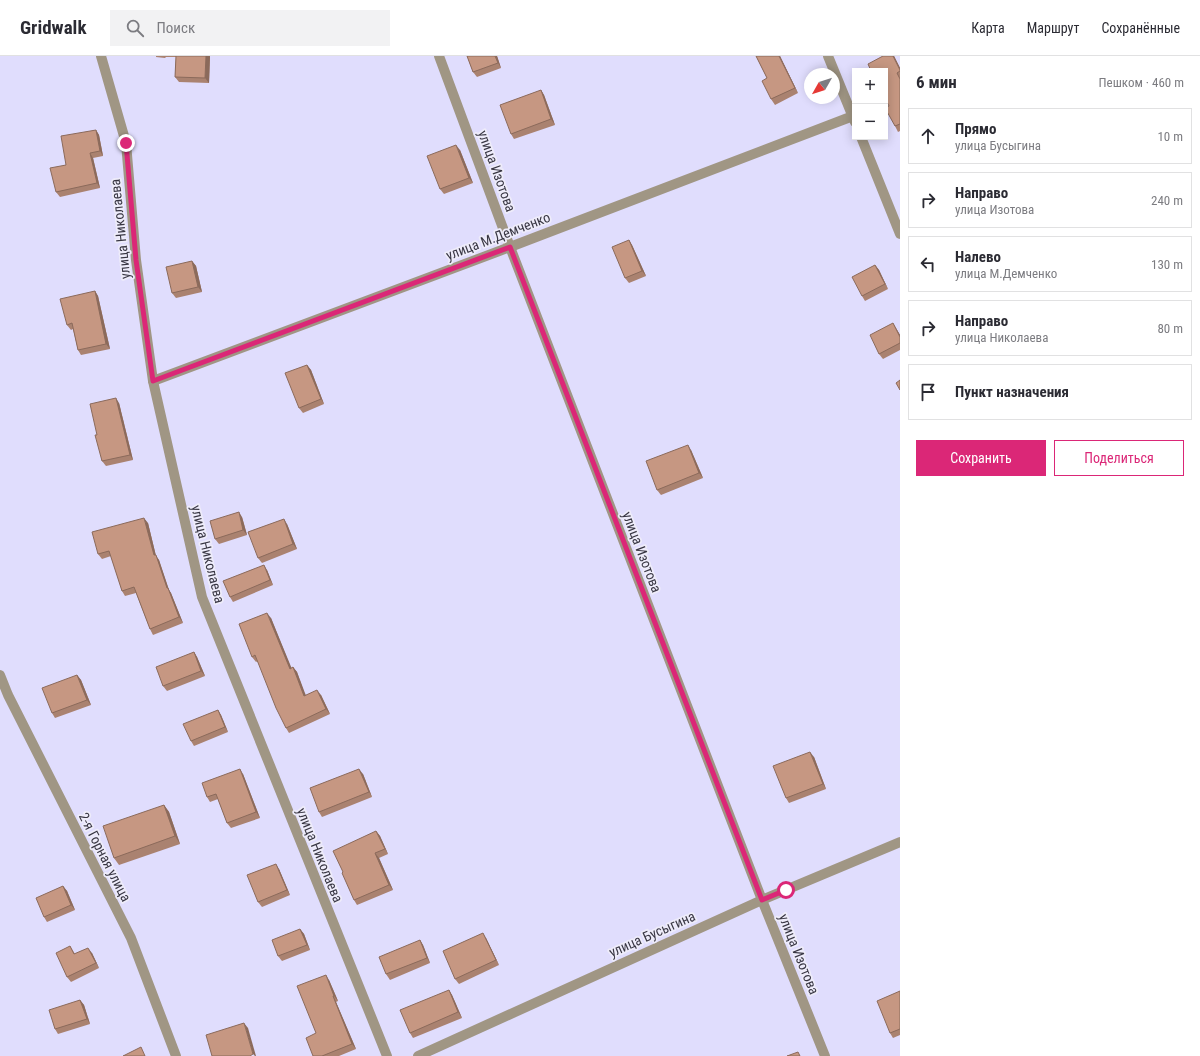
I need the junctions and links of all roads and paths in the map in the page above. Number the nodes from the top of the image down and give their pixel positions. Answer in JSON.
{"nodes":[{"id":1,"x":101,"y":56,"type":"edge"},
{"id":2,"x":439,"y":56,"type":"edge"},
{"id":3,"x":828,"y":56,"type":"edge"},
{"id":4,"x":852,"y":114,"type":"edge"},
{"id":5,"x":852,"y":120,"type":"edge"},
{"id":6,"x":862,"y":140,"type":"edge"},
{"id":7,"x":900,"y":234,"type":"edge"},
{"id":8,"x":510,"y":247,"type":"junction"},
{"id":9,"x":153,"y":381,"type":"junction"},
{"id":10,"x":0,"y":675,"type":"edge"},
{"id":11,"x":900,"y":842,"type":"edge"},
{"id":12,"x":762,"y":900,"type":"junction"},
{"id":13,"x":176,"y":1056,"type":"edge"},
{"id":14,"x":387,"y":1056,"type":"edge"},
{"id":15,"x":418,"y":1056,"type":"edge"},
{"id":16,"x":825,"y":1056,"type":"edge"}],
"edges":[{"from":1,"to":9,"type":"street","name":"улица Николаева"},
{"from":2,"to":8,"type":"street","name":"улица Изотова"},
{"from":3,"to":4,"type":"street"},
{"from":5,"to":8,"type":"street","name":"улица М.Демченко"},
{"from":6,"to":7,"type":"street"},
{"from":8,"to":9,"type":"street","name":"улица М.Демченко"},
{"from":8,"to":12,"type":"street","name":"улица Изотова"},
{"from":9,"to":14,"type":"street","name":"улица Николаева"},
{"from":10,"to":13,"type":"street","name":"2-я Горная улица"},
{"from":11,"to":12,"type":"street","name":"улица Бусыгина"},
{"from":12,"to":15,"type":"street","name":"улица Бусыгина"},
{"from":12,"to":16,"type":"street","name":"улица Изотова"}]}
